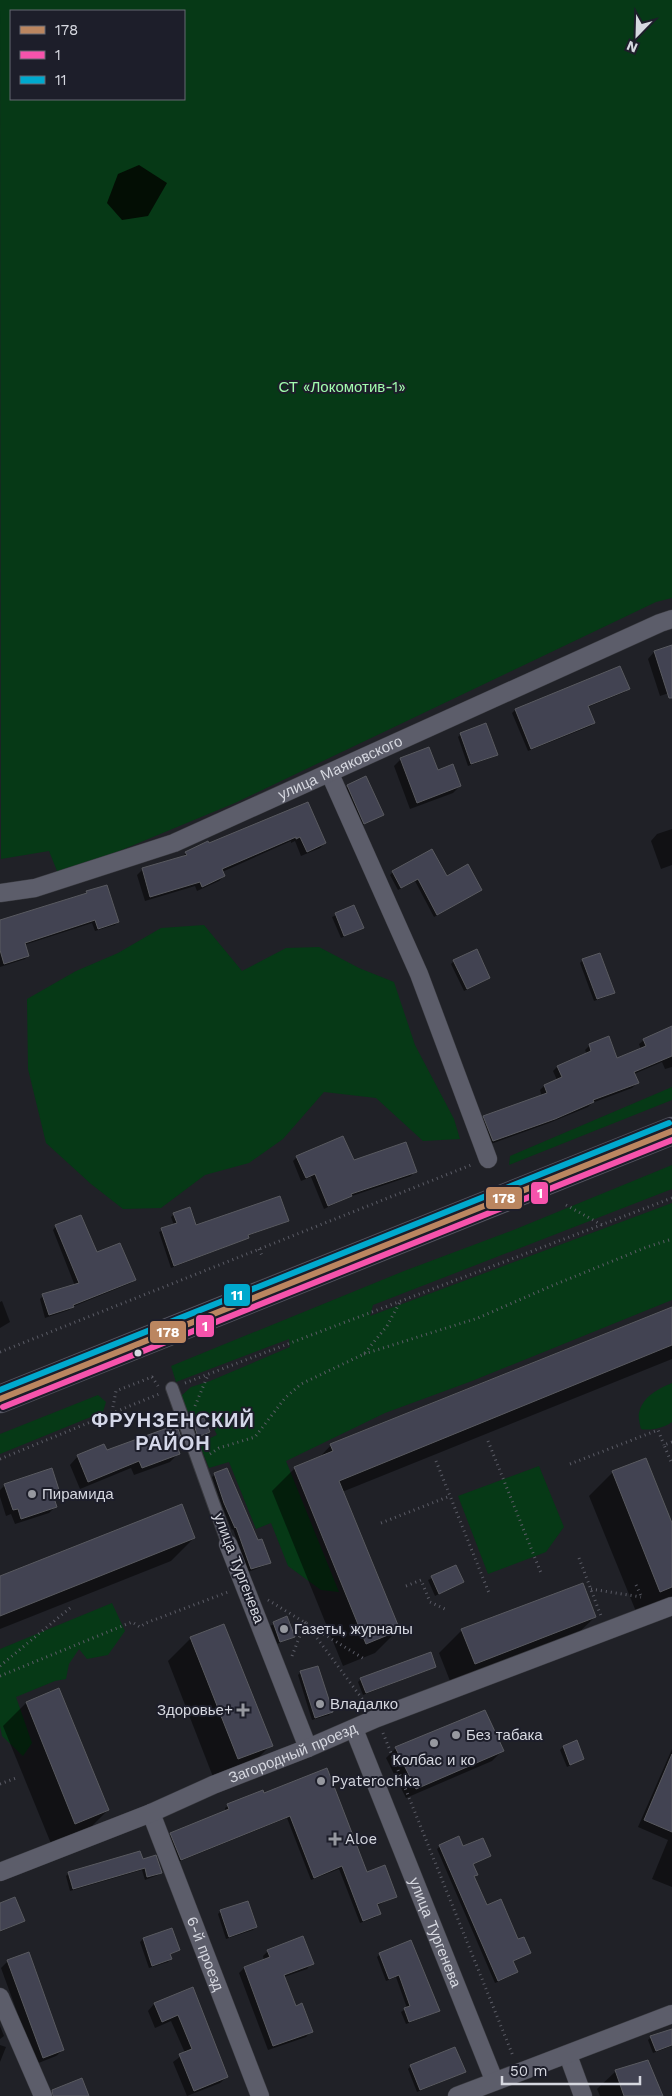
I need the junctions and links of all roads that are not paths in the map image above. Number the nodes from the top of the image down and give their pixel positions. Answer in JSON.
{"nodes":[{"id":1,"x":672,"y":619,"type":"edge"},
{"id":2,"x":330,"y":774,"type":"junction"},
{"id":3,"x":0,"y":893,"type":"edge"},
{"id":4,"x":672,"y":1131,"type":"edge"},
{"id":5,"x":488,"y":1159,"type":"road end"},
{"id":6,"x":172,"y":1388,"type":"road end"},
{"id":7,"x":0,"y":1399,"type":"edge"},
{"id":8,"x":228,"y":1544,"type":"joint"},
{"id":9,"x":672,"y":1606,"type":"edge"},
{"id":10,"x":354,"y":1729,"type":"junction"},
{"id":11,"x":308,"y":1748,"type":"junction"},
{"id":12,"x":151,"y":1813,"type":"junction"},
{"id":13,"x":0,"y":1872,"type":"edge"},
{"id":14,"x":0,"y":1997,"type":"edge"},
{"id":15,"x":672,"y":2014,"type":"edge"},
{"id":16,"x":568,"y":2055,"type":"junction"},
{"id":17,"x":494,"y":2080,"type":"junction"},
{"id":18,"x":43,"y":2096,"type":"edge"},
{"id":19,"x":260,"y":2096,"type":"edge"},
{"id":20,"x":457,"y":2096,"type":"edge"},
{"id":21,"x":582,"y":2096,"type":"edge"}],
"edges":[{"from":1,"to":2,"type":"street","name":"улица Маяковского"},
{"from":2,"to":3,"type":"street","name":"улица Маяковского"},
{"from":2,"to":5,"type":"street"},
{"from":4,"to":7,"type":"main road"},
{"from":6,"to":8,"type":"street","name":"улица Тургенева"},
{"from":8,"to":11,"type":"street","name":"улица Тургенева"},
{"from":9,"to":10,"type":"street","name":"Загородный проезд"},
{"from":10,"to":11,"type":"street","name":"Загородный проезд"},
{"from":10,"to":17,"type":"street","name":"улица Тургенева"},
{"from":11,"to":12,"type":"street","name":"Загородный проезд"},
{"from":12,"to":13,"type":"street","name":"Загородный проезд"},
{"from":12,"to":19,"type":"street","name":"6-й проезд"},
{"from":14,"to":18,"type":"street"},
{"from":15,"to":16,"type":"street"},
{"from":16,"to":17,"type":"street"},
{"from":16,"to":21,"type":"street"},
{"from":17,"to":20,"type":"street"}]}
